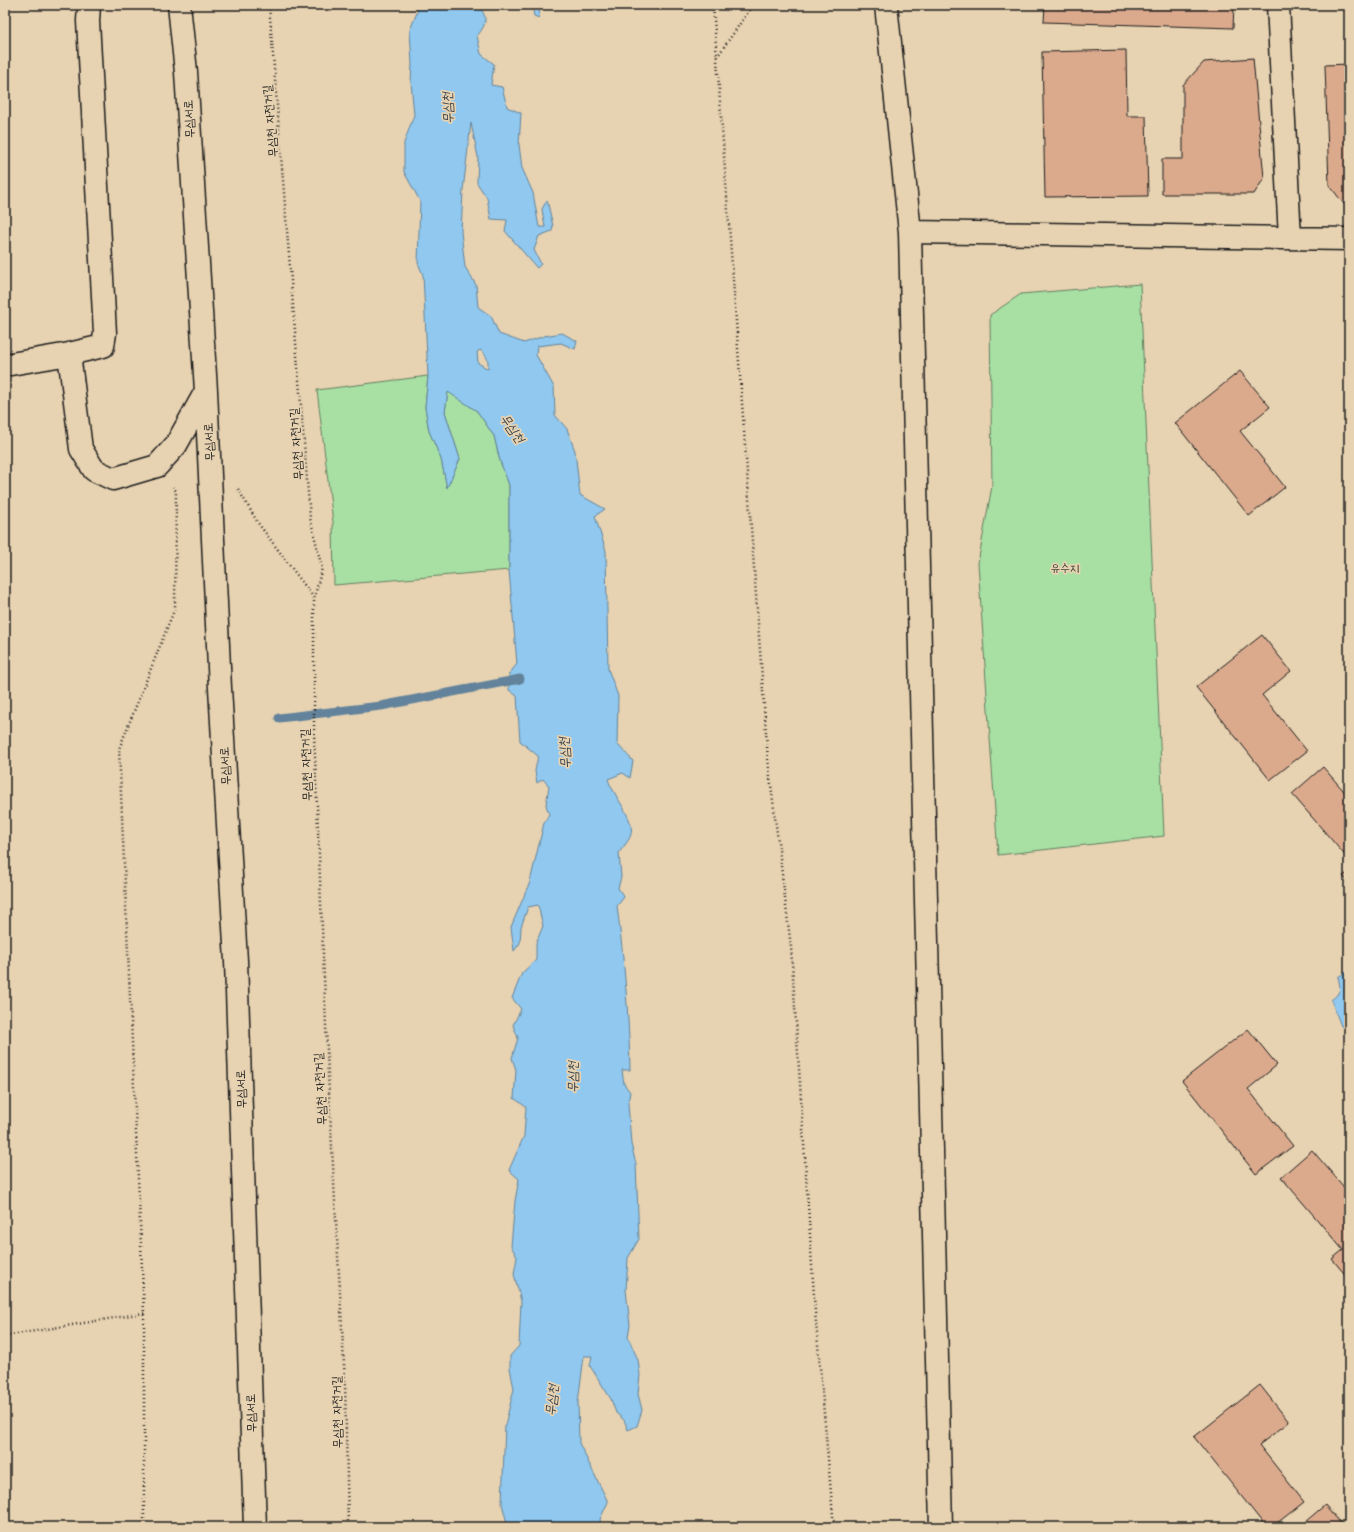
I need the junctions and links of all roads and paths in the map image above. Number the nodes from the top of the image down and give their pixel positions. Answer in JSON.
{"nodes":[{"id":1,"x":90,"y":5,"type":"edge"},
{"id":2,"x":179,"y":5,"type":"edge"},
{"id":3,"x":270,"y":5,"type":"edge"},
{"id":4,"x":713,"y":5,"type":"edge"},
{"id":5,"x":753,"y":5,"type":"edge"},
{"id":6,"x":886,"y":5,"type":"edge"},
{"id":7,"x":1278,"y":5,"type":"edge"},
{"id":8,"x":717,"y":57,"type":"junction"},
{"id":9,"x":910,"y":232,"type":"junction"},
{"id":10,"x":1290,"y":238,"type":"junction"},
{"id":11,"x":1349,"y":239,"type":"edge"},
{"id":12,"x":69,"y":354,"type":"junction"},
{"id":13,"x":5,"y":365,"type":"edge"},
{"id":14,"x":206,"y":391,"type":"junction"},
{"id":15,"x":157,"y":466,"type":"junction"},
{"id":16,"x":235,"y":485,"type":"dead end"},
{"id":17,"x":314,"y":599,"type":"junction"},
{"id":18,"x":144,"y":1313,"type":"junction"},
{"id":19,"x":5,"y":1336,"type":"edge"},
{"id":20,"x":144,"y":1527,"type":"edge"},
{"id":21,"x":255,"y":1527,"type":"edge"},
{"id":22,"x":348,"y":1527,"type":"edge"},
{"id":23,"x":834,"y":1527,"type":"edge"},
{"id":24,"x":941,"y":1527,"type":"edge"}],
"edges":[{"from":1,"to":12,"type":"street"},
{"from":2,"to":14,"type":"street","name":"무심서로"},
{"from":3,"to":17,"type":"path","name":"무심천 자전거길"},
{"from":4,"to":8,"type":"path"},
{"from":5,"to":8,"type":"path"},
{"from":6,"to":9,"type":"street"},
{"from":7,"to":10,"type":"street"},
{"from":8,"to":23,"type":"path"},
{"from":9,"to":10,"type":"street"},
{"from":9,"to":24,"type":"street"},
{"from":10,"to":11,"type":"street"},
{"from":12,"to":13,"type":"street"},
{"from":12,"to":15,"type":"street"},
{"from":14,"to":15,"type":"street"},
{"from":14,"to":21,"type":"street","name":"무심서로"},
{"from":15,"to":18,"type":"path"},
{"from":16,"to":17,"type":"path"},
{"from":17,"to":22,"type":"path","name":"무심천 자전거길"},
{"from":18,"to":19,"type":"path"},
{"from":18,"to":20,"type":"path"}]}
